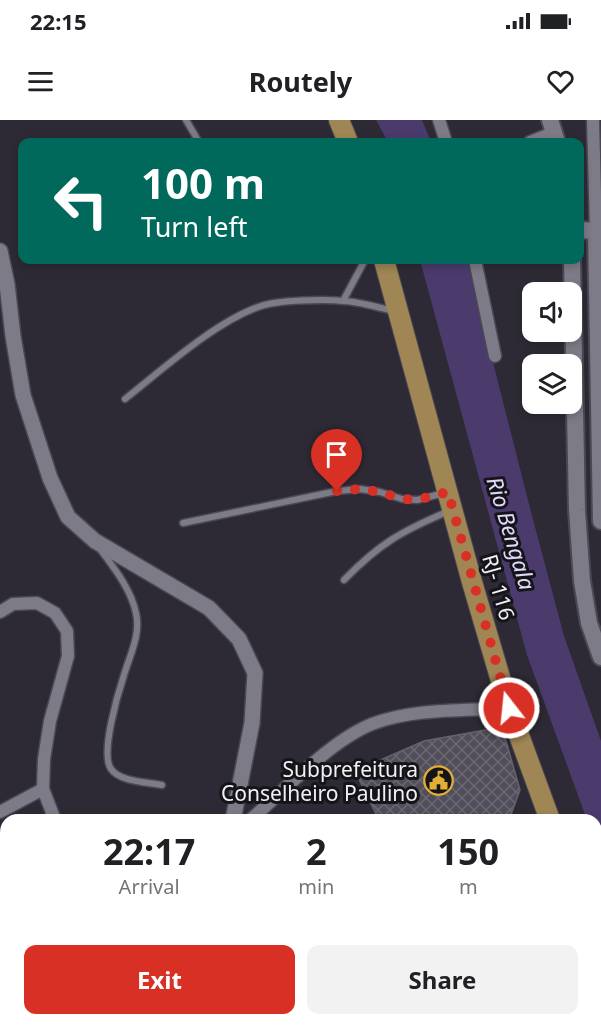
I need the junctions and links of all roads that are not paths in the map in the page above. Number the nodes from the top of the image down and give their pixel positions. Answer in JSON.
{"nodes":[{"id":1,"x":186,"y":120,"type":"edge"},
{"id":2,"x":339,"y":120,"type":"edge"},
{"id":3,"x":439,"y":120,"type":"edge"},
{"id":4,"x":596,"y":127,"type":"edge"},
{"id":5,"x":554,"y":132,"type":"edge"},
{"id":6,"x":197,"y":138,"type":"edge"},
{"id":7,"x":346,"y":138,"type":"edge"},
{"id":8,"x":445,"y":138,"type":"edge"},
{"id":9,"x":540,"y":138,"type":"edge"},
{"id":10,"x":587,"y":230,"type":"edge"},
{"id":11,"x":0,"y":251,"type":"edge"},
{"id":12,"x":363,"y":264,"type":"edge"},
{"id":13,"x":385,"y":264,"type":"edge"},
{"id":14,"x":476,"y":264,"type":"edge"},
{"id":15,"x":572,"y":264,"type":"edge"},
{"id":16,"x":344,"y":301,"type":"junction"},
{"id":17,"x":399,"y":312,"type":"junction"},
{"id":18,"x":495,"y":356,"type":"dead end"},
{"id":19,"x":124,"y":399,"type":"dead end"},
{"id":20,"x":450,"y":501,"type":"junction"},
{"id":21,"x":601,"y":521,"type":"edge"},
{"id":22,"x":183,"y":523,"type":"dead end"},
{"id":23,"x":95,"y":541,"type":"junction"},
{"id":24,"x":344,"y":580,"type":"dead end"},
{"id":25,"x":0,"y":612,"type":"edge"},
{"id":26,"x":601,"y":657,"type":"edge"},
{"id":27,"x":509,"y":708,"type":"junction"},
{"id":28,"x":162,"y":784,"type":"dead end"},
{"id":29,"x":43,"y":789,"type":"junction"},
{"id":30,"x":0,"y":812,"type":"edge"},
{"id":31,"x":53,"y":814,"type":"edge"},
{"id":32,"x":234,"y":814,"type":"edge"},
{"id":33,"x":257,"y":814,"type":"edge"},
{"id":34,"x":543,"y":814,"type":"edge"}],
"edges":[{"from":1,"to":6,"type":"lane"},
{"from":2,"to":7,"type":"main road"},
{"from":3,"to":8,"type":"street"},
{"from":4,"to":10,"type":"street"},
{"from":5,"to":9,"type":"street"},
{"from":10,"to":21,"type":"main road"},
{"from":11,"to":23,"type":"street"},
{"from":12,"to":16,"type":"lane"},
{"from":13,"to":17,"type":"main road","name":"RJ- 116"},
{"from":14,"to":18,"type":"street"},
{"from":15,"to":26,"type":"main road"},
{"from":16,"to":17,"type":"lane"},
{"from":16,"to":19,"type":"lane"},
{"from":17,"to":20,"type":"main road","name":"RJ- 116"},
{"from":20,"to":22,"type":"lane"},
{"from":20,"to":24,"type":"lane"},
{"from":20,"to":27,"type":"main road","name":"RJ- 116"},
{"from":23,"to":28,"type":"lane"},
{"from":23,"to":32,"type":"street"},
{"from":25,"to":29,"type":"street"},
{"from":27,"to":33,"type":"street"},
{"from":27,"to":34,"type":"main road","name":"RJ- 116"},
{"from":29,"to":30,"type":"street"},
{"from":29,"to":31,"type":"street"}]}
